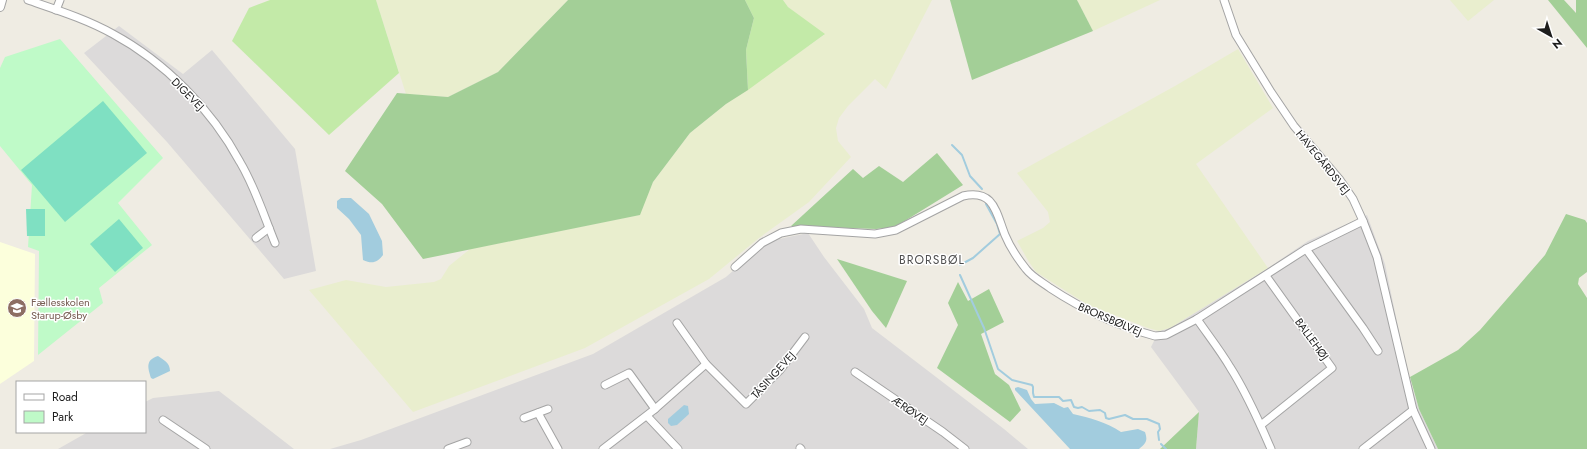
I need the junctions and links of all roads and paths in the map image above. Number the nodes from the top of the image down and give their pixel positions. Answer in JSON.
{"nodes":[{"id":1,"x":2,"y":0,"type":"edge"},
{"id":2,"x":28,"y":0,"type":"edge"},
{"id":3,"x":60,"y":0,"type":"edge"},
{"id":4,"x":1224,"y":0,"type":"edge"},
{"id":5,"x":0,"y":7,"type":"edge"},
{"id":6,"x":56,"y":10,"type":"junction"},
{"id":7,"x":1363,"y":221,"type":"junction"},
{"id":8,"x":269,"y":228,"type":"junction"},
{"id":9,"x":256,"y":238,"type":"dead end"},
{"id":10,"x":276,"y":243,"type":"dead end"},
{"id":11,"x":1306,"y":249,"type":"junction"},
{"id":12,"x":735,"y":267,"type":"dead end"},
{"id":13,"x":1266,"y":276,"type":"junction"},
{"id":14,"x":1197,"y":319,"type":"junction"},
{"id":15,"x":677,"y":323,"type":"dead end"},
{"id":16,"x":804,"y":337,"type":"dead end"},
{"id":17,"x":1378,"y":351,"type":"dead end"},
{"id":18,"x":706,"y":364,"type":"junction"},
{"id":19,"x":855,"y":372,"type":"dead end"},
{"id":20,"x":605,"y":385,"type":"dead end"},
{"id":21,"x":548,"y":409,"type":"dead end"},
{"id":22,"x":655,"y":409,"type":"junction"},
{"id":23,"x":1413,"y":410,"type":"junction"},
{"id":24,"x":538,"y":413,"type":"junction"},
{"id":25,"x":647,"y":416,"type":"junction"},
{"id":26,"x":524,"y":418,"type":"dead end"},
{"id":27,"x":163,"y":420,"type":"dead end"},
{"id":28,"x":1261,"y":425,"type":"junction"},
{"id":29,"x":467,"y":442,"type":"dead end"},
{"id":30,"x":206,"y":449,"type":"edge"},
{"id":31,"x":448,"y":449,"type":"edge"},
{"id":32,"x":558,"y":449,"type":"edge"},
{"id":33,"x":603,"y":449,"type":"edge"},
{"id":34,"x":678,"y":449,"type":"edge"},
{"id":35,"x":965,"y":449,"type":"edge"},
{"id":36,"x":1271,"y":449,"type":"edge"},
{"id":37,"x":1363,"y":449,"type":"edge"},
{"id":38,"x":1431,"y":449,"type":"edge"}],
"edges":[{"from":1,"to":5,"type":"street"},
{"from":2,"to":6,"type":"street","name":"DIGEVEJ"},
{"from":3,"to":6,"type":"street"},
{"from":4,"to":7,"type":"street","name":"HAVEGÅRDSVEJ"},
{"from":6,"to":8,"type":"street","name":"DIGEVEJ"},
{"from":7,"to":11,"type":"street","name":"BRORSBØLVEJ"},
{"from":7,"to":23,"type":"street","name":"HAVEGÅRDSVEJ"},
{"from":8,"to":9,"type":"street"},
{"from":8,"to":10,"type":"street","name":"DIGEVEJ"},
{"from":11,"to":13,"type":"street","name":"BRORSBØLVEJ"},
{"from":11,"to":17,"type":"street"},
{"from":12,"to":14,"type":"street","name":"BRORSBØLVEJ"},
{"from":13,"to":14,"type":"street","name":"BRORSBØLVEJ"},
{"from":13,"to":28,"type":"street","name":"BALLEHØJ"},
{"from":14,"to":28,"type":"street"},
{"from":15,"to":18,"type":"street","name":"TÅSINGEVEJ"},
{"from":16,"to":18,"type":"street","name":"TÅSINGEVEJ"},
{"from":18,"to":22,"type":"street"},
{"from":19,"to":35,"type":"street","name":"ÆRØVEJ"},
{"from":20,"to":22,"type":"street"},
{"from":21,"to":24,"type":"street"},
{"from":22,"to":25,"type":"street"},
{"from":23,"to":37,"type":"street"},
{"from":23,"to":38,"type":"street","name":"HAVEGÅRDSVEJ"},
{"from":24,"to":26,"type":"street"},
{"from":24,"to":32,"type":"street"},
{"from":25,"to":33,"type":"street"},
{"from":25,"to":34,"type":"street"},
{"from":27,"to":30,"type":"street"},
{"from":28,"to":36,"type":"street"},
{"from":29,"to":31,"type":"street"}]}
